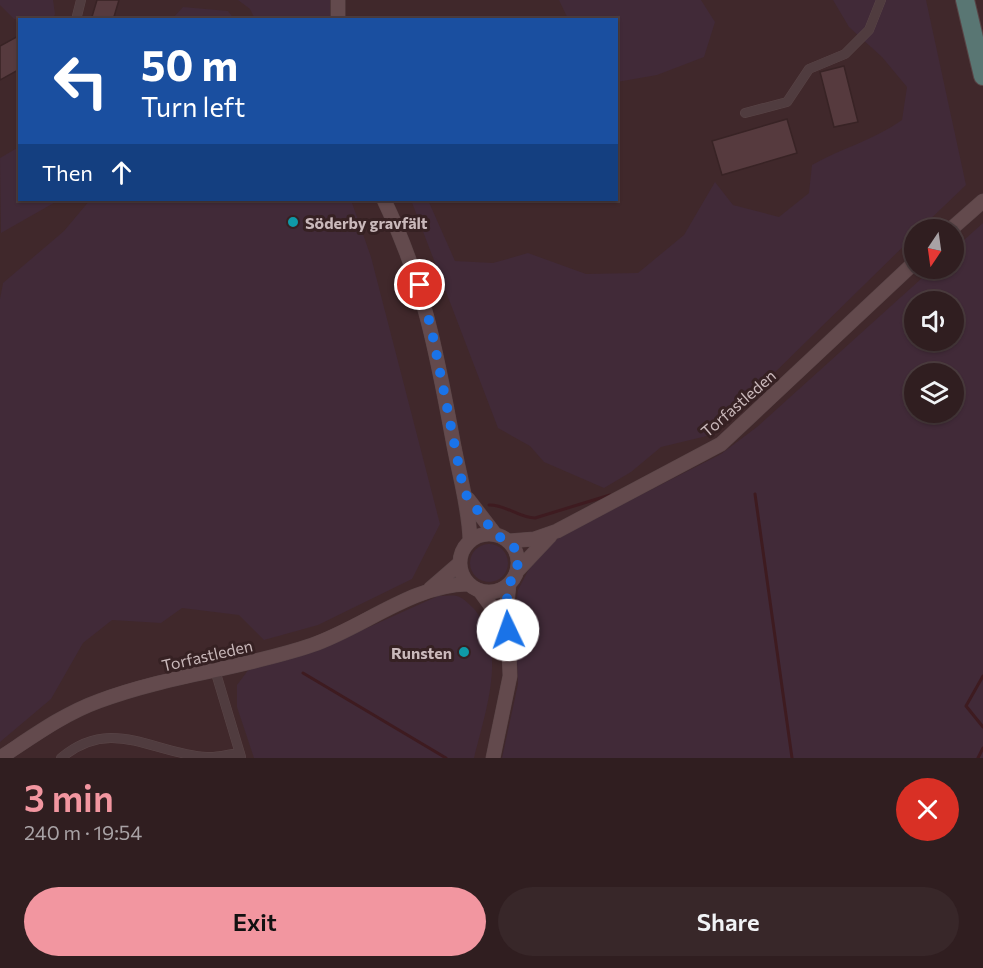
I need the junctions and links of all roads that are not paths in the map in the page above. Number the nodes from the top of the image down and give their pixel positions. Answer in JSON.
{"nodes":[{"id":1,"x":81,"y":0,"type":"edge"},
{"id":2,"x":338,"y":0,"type":"edge"},
{"id":3,"x":881,"y":0,"type":"edge"},
{"id":4,"x":965,"y":0,"type":"edge"},
{"id":5,"x":76,"y":18,"type":"edge"},
{"id":6,"x":338,"y":18,"type":"edge"},
{"id":7,"x":983,"y":76,"type":"edge"},
{"id":8,"x":744,"y":113,"type":"dead end"},
{"id":9,"x":384,"y":201,"type":"edge"},
{"id":10,"x":983,"y":201,"type":"edge"},
{"id":11,"x":961,"y":219,"type":"edge"},
{"id":12,"x":904,"y":272,"type":"edge"},
{"id":13,"x":464,"y":492,"type":"junction"},
{"id":14,"x":557,"y":531,"type":"junction"},
{"id":15,"x":495,"y":534,"type":"junction"},
{"id":16,"x":470,"y":540,"type":"junction"},
{"id":17,"x":508,"y":541,"type":"junction"},
{"id":18,"x":460,"y":563,"type":"junction"},
{"id":19,"x":517,"y":571,"type":"junction"},
{"id":20,"x":509,"y":584,"type":"junction"},
{"id":21,"x":474,"y":587,"type":"junction"},
{"id":22,"x":426,"y":592,"type":"junction"},
{"id":23,"x":509,"y":643,"type":"junction"},
{"id":24,"x":215,"y":670,"type":"junction"},
{"id":25,"x":241,"y":755,"type":"edge"},
{"id":26,"x":0,"y":758,"type":"edge"},
{"id":27,"x":61,"y":758,"type":"edge"},
{"id":28,"x":493,"y":758,"type":"edge"}],
"edges":[{"from":1,"to":5,"type":"street"},
{"from":2,"to":6,"type":"street"},
{"from":3,"to":8,"type":"street"},
{"from":4,"to":7,"type":"highway"},
{"from":9,"to":13,"type":"street"},
{"from":10,"to":11,"type":"street"},
{"from":12,"to":14,"type":"street","name":"Torfastleden"},
{"from":13,"to":15,"type":"street"},
{"from":13,"to":16,"type":"street"},
{"from":14,"to":17,"type":"street","name":"Torfastleden"},
{"from":14,"to":19,"type":"street","name":"Torfastleden"},
{"from":15,"to":16,"type":"street"},
{"from":15,"to":17,"type":"street"},
{"from":16,"to":18,"type":"street"},
{"from":17,"to":19,"type":"street"},
{"from":18,"to":21,"type":"street"},
{"from":18,"to":22,"type":"street","name":"Torfastleden"},
{"from":19,"to":20,"type":"street"},
{"from":20,"to":21,"type":"street"},
{"from":20,"to":23,"type":"street"},
{"from":21,"to":22,"type":"street","name":"Torfastleden"},
{"from":21,"to":23,"type":"street"},
{"from":22,"to":24,"type":"street","name":"Torfastleden"},
{"from":23,"to":28,"type":"street"},
{"from":24,"to":25,"type":"street"},
{"from":24,"to":26,"type":"street","name":"Torfastleden"},
{"from":25,"to":27,"type":"street"}]}
